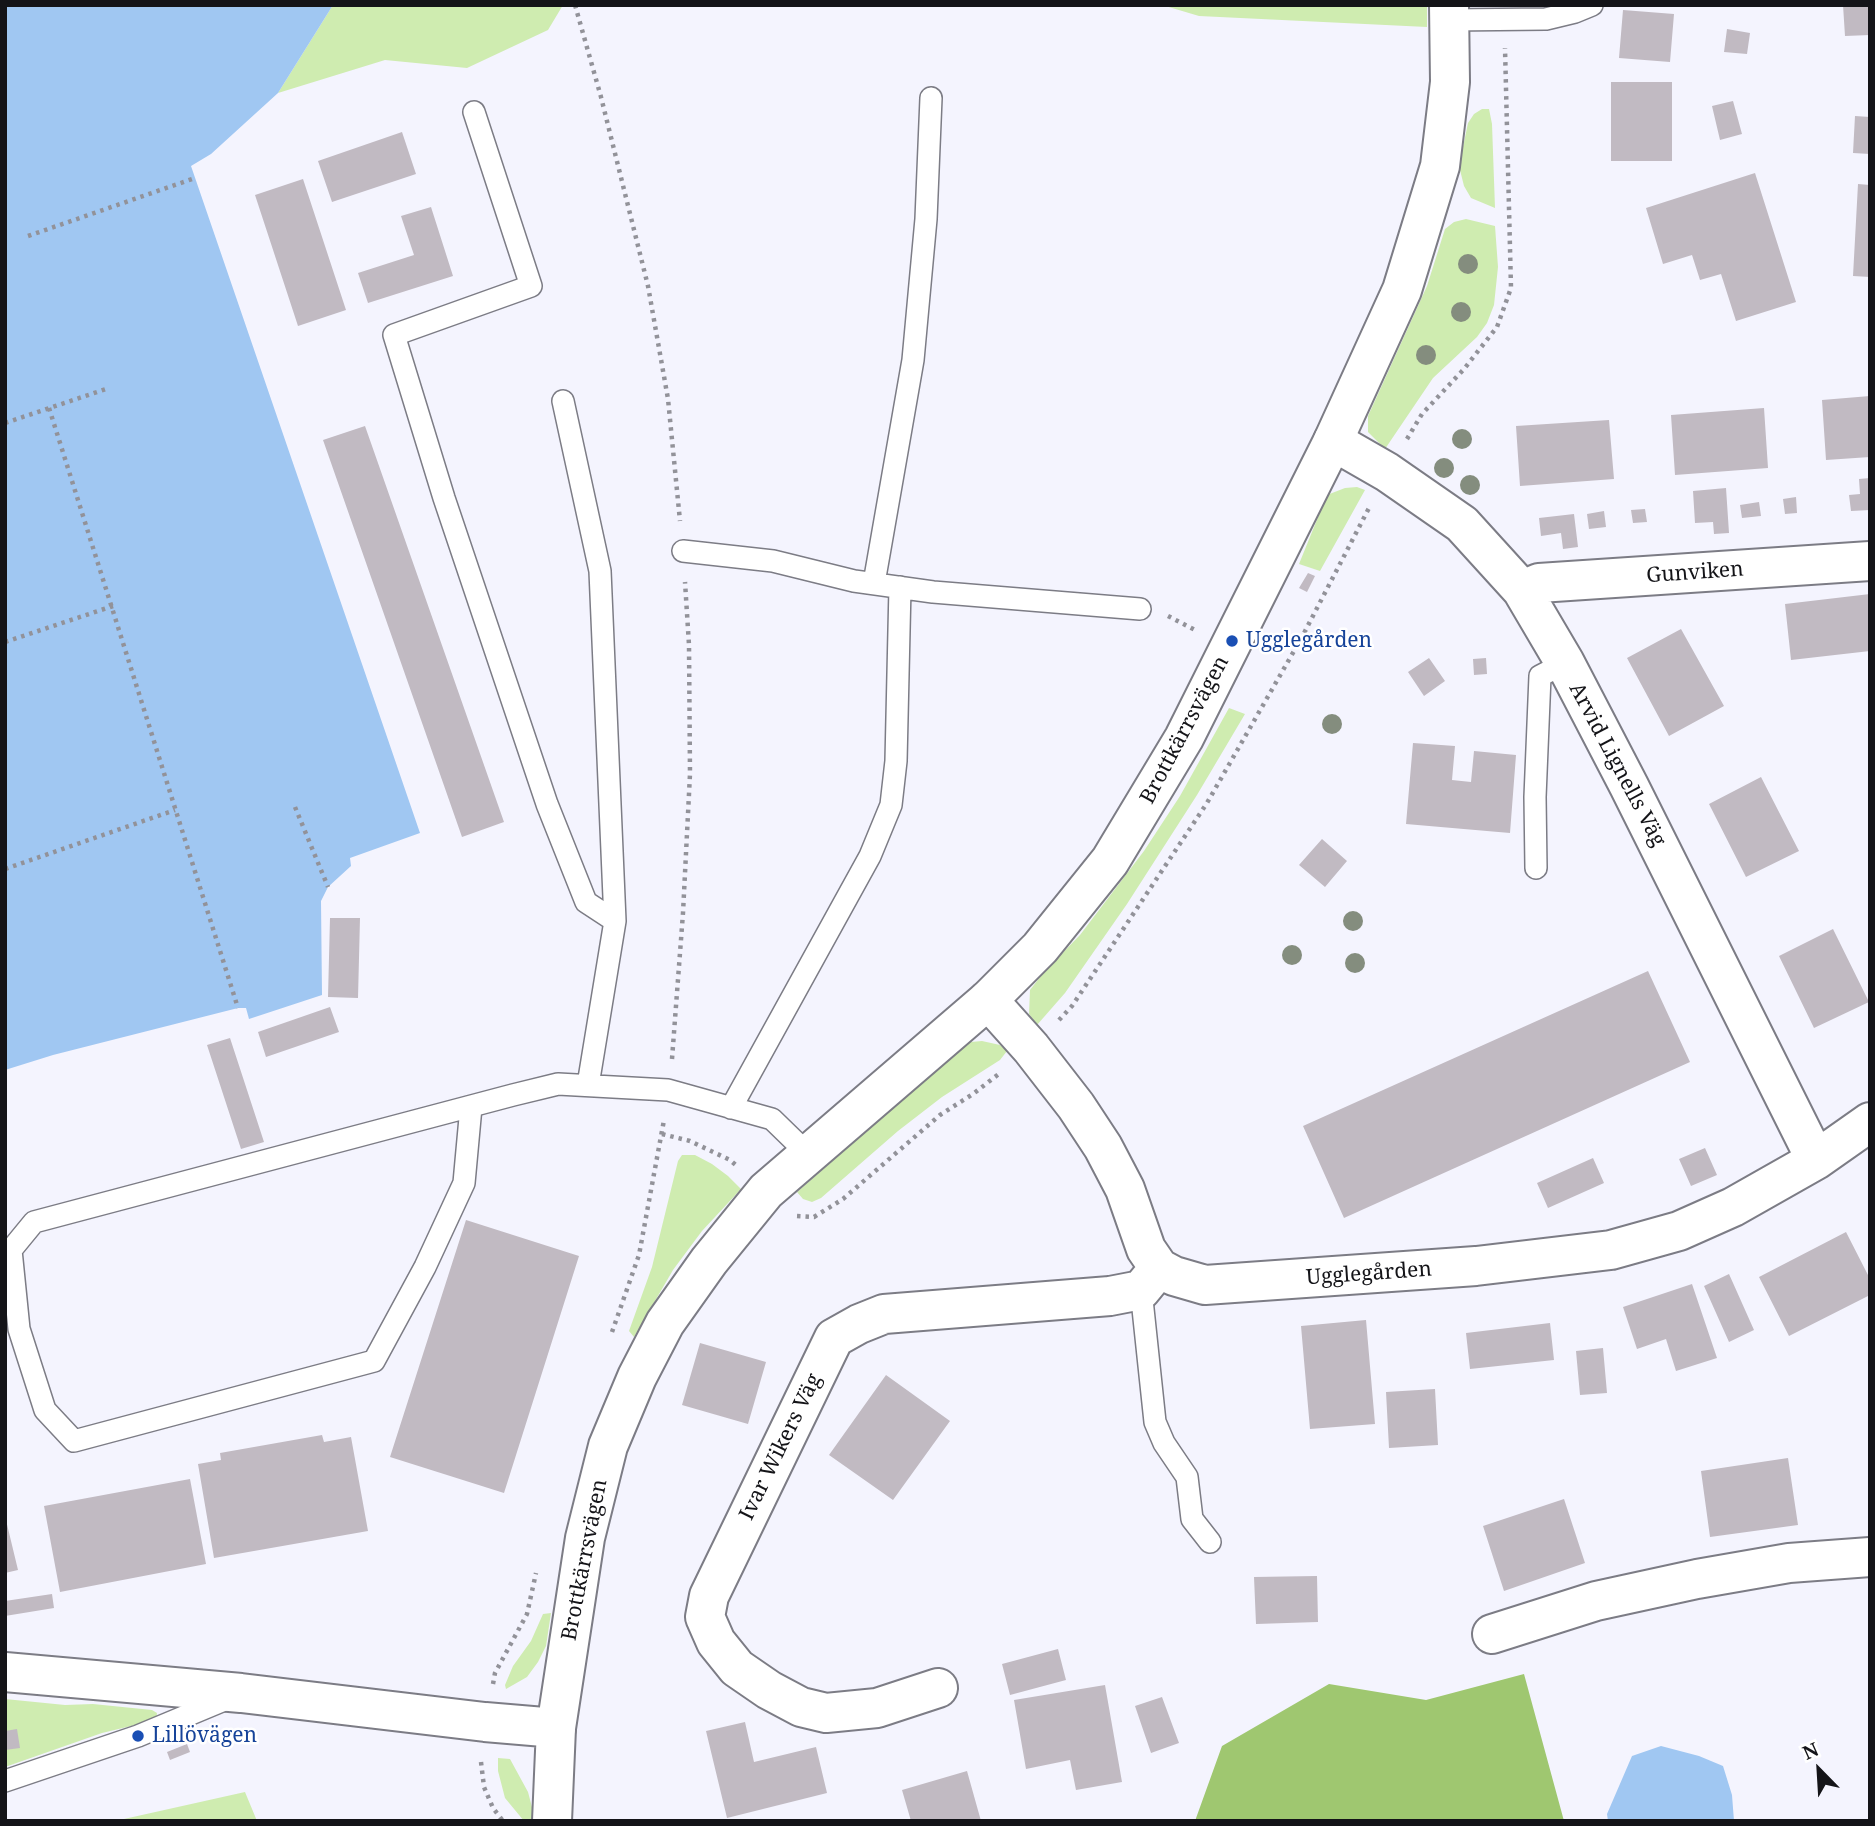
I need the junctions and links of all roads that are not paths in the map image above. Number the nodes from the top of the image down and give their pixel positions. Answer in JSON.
{"nodes":[{"id":1,"x":1592,"y":5,"type":"edge"},
{"id":2,"x":1449,"y":13,"type":"edge"},
{"id":3,"x":931,"y":98,"type":"dead end"},
{"id":4,"x":474,"y":112,"type":"dead end"},
{"id":5,"x":564,"y":401,"type":"dead end"},
{"id":6,"x":1332,"y":441,"type":"junction"},
{"id":7,"x":682,"y":551,"type":"road end"},
{"id":8,"x":1870,"y":561,"type":"edge"},
{"id":9,"x":874,"y":583,"type":"junction"},
{"id":10,"x":900,"y":587,"type":"junction"},
{"id":11,"x":1522,"y":590,"type":"junction"},
{"id":12,"x":1140,"y":609,"type":"dead end"},
{"id":13,"x":1565,"y":663,"type":"junction"},
{"id":14,"x":1536,"y":868,"type":"dead end"},
{"id":15,"x":615,"y":920,"type":"junction"},
{"id":16,"x":988,"y":1000,"type":"junction"},
{"id":17,"x":588,"y":1085,"type":"junction"},
{"id":18,"x":471,"y":1107,"type":"junction"},
{"id":19,"x":732,"y":1108,"type":"junction"},
{"id":20,"x":1870,"y":1122,"type":"edge"},
{"id":21,"x":809,"y":1155,"type":"junction"},
{"id":22,"x":1816,"y":1160,"type":"junction"},
{"id":23,"x":1150,"y":1279,"type":"junction"},
{"id":24,"x":1210,"y":1542,"type":"dead end"},
{"id":25,"x":1870,"y":1557,"type":"edge"},
{"id":26,"x":1492,"y":1634,"type":"dead end"},
{"id":27,"x":5,"y":1672,"type":"edge"},
{"id":28,"x":938,"y":1688,"type":"dead end"},
{"id":29,"x":241,"y":1693,"type":"junction"},
{"id":30,"x":556,"y":1728,"type":"junction"},
{"id":31,"x":5,"y":1781,"type":"edge"},
{"id":32,"x":552,"y":1821,"type":"edge"}],
"edges":[{"from":1,"to":2,"type":"lane"},
{"from":2,"to":6,"type":"street","name":"Brottkärrsvägen"},
{"from":3,"to":9,"type":"lane"},
{"from":4,"to":15,"type":"lane"},
{"from":5,"to":15,"type":"lane"},
{"from":6,"to":11,"type":"street","name":"Arvid Lignells Väg"},
{"from":6,"to":16,"type":"street","name":"Brottkärrsvägen"},
{"from":7,"to":9,"type":"lane"},
{"from":8,"to":11,"type":"street","name":"Gunviken"},
{"from":9,"to":10,"type":"lane"},
{"from":10,"to":12,"type":"lane"},
{"from":10,"to":19,"type":"lane"},
{"from":11,"to":13,"type":"street","name":"Arvid Lignells Väg"},
{"from":13,"to":14,"type":"lane"},
{"from":13,"to":22,"type":"street","name":"Arvid Lignells Väg"},
{"from":15,"to":17,"type":"lane"},
{"from":16,"to":21,"type":"street","name":"Brottkärrsvägen"},
{"from":16,"to":23,"type":"street"},
{"from":17,"to":18,"type":"lane"},
{"from":17,"to":19,"type":"lane"},
{"from":18,"to":18,"type":"lane"},
{"from":19,"to":21,"type":"lane"},
{"from":20,"to":22,"type":"street","name":"Ugglegården"},
{"from":21,"to":30,"type":"street","name":"Brottkärrsvägen"},
{"from":22,"to":23,"type":"street","name":"Ugglegården"},
{"from":23,"to":24,"type":"lane"},
{"from":23,"to":28,"type":"street","name":"Ivar Wikers Väg"},
{"from":25,"to":26,"type":"street"},
{"from":27,"to":29,"type":"street"},
{"from":29,"to":30,"type":"street"},
{"from":29,"to":31,"type":"lane"},
{"from":30,"to":32,"type":"street","name":"Brottkärrsvägen"}]}
